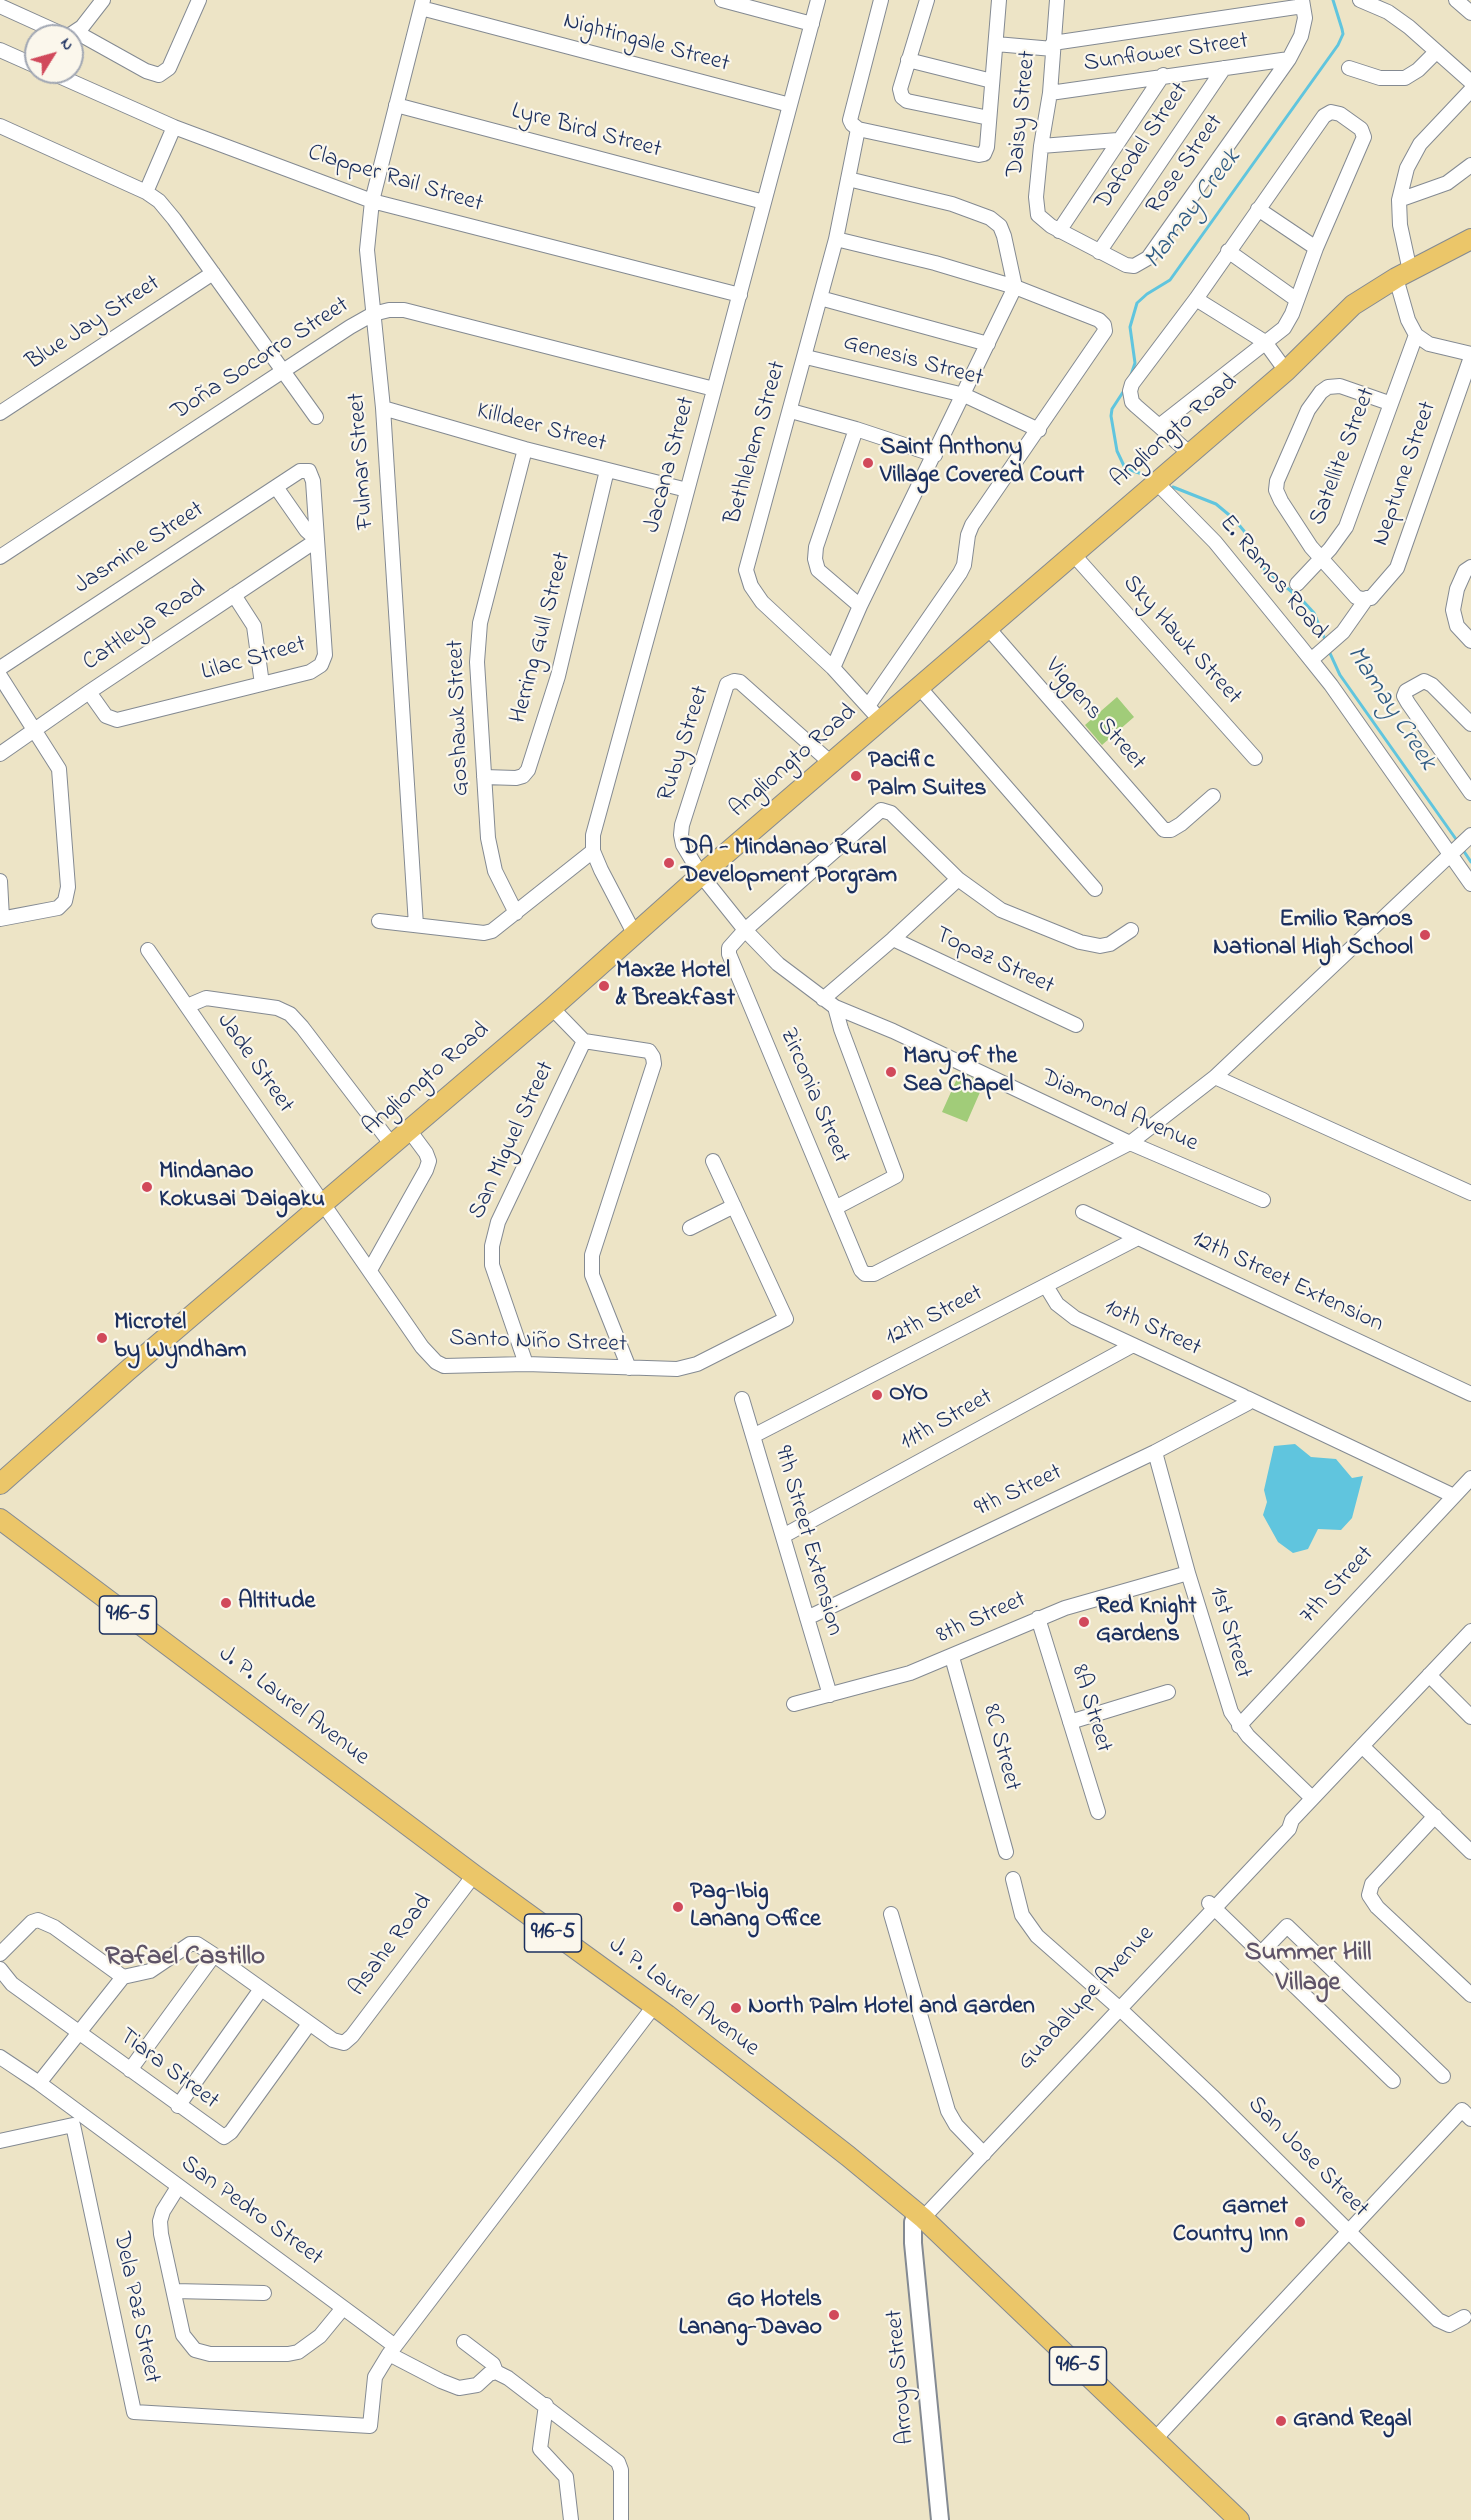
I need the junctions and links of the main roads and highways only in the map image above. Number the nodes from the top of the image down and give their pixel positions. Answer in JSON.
{"nodes":[{"id":1,"x":1471,"y":239,"type":"edge"},
{"id":2,"x":0,"y":1484,"type":"edge"},
{"id":3,"x":0,"y":1519,"type":"edge"},
{"id":4,"x":1239,"y":2520,"type":"edge"}],
"edges":[{"from":1,"to":2,"type":"main road","name":"Angliongto Road"},
{"from":3,"to":4,"type":"main road","name":"J. P. Laurel Avenue","number":"916-5"}]}
